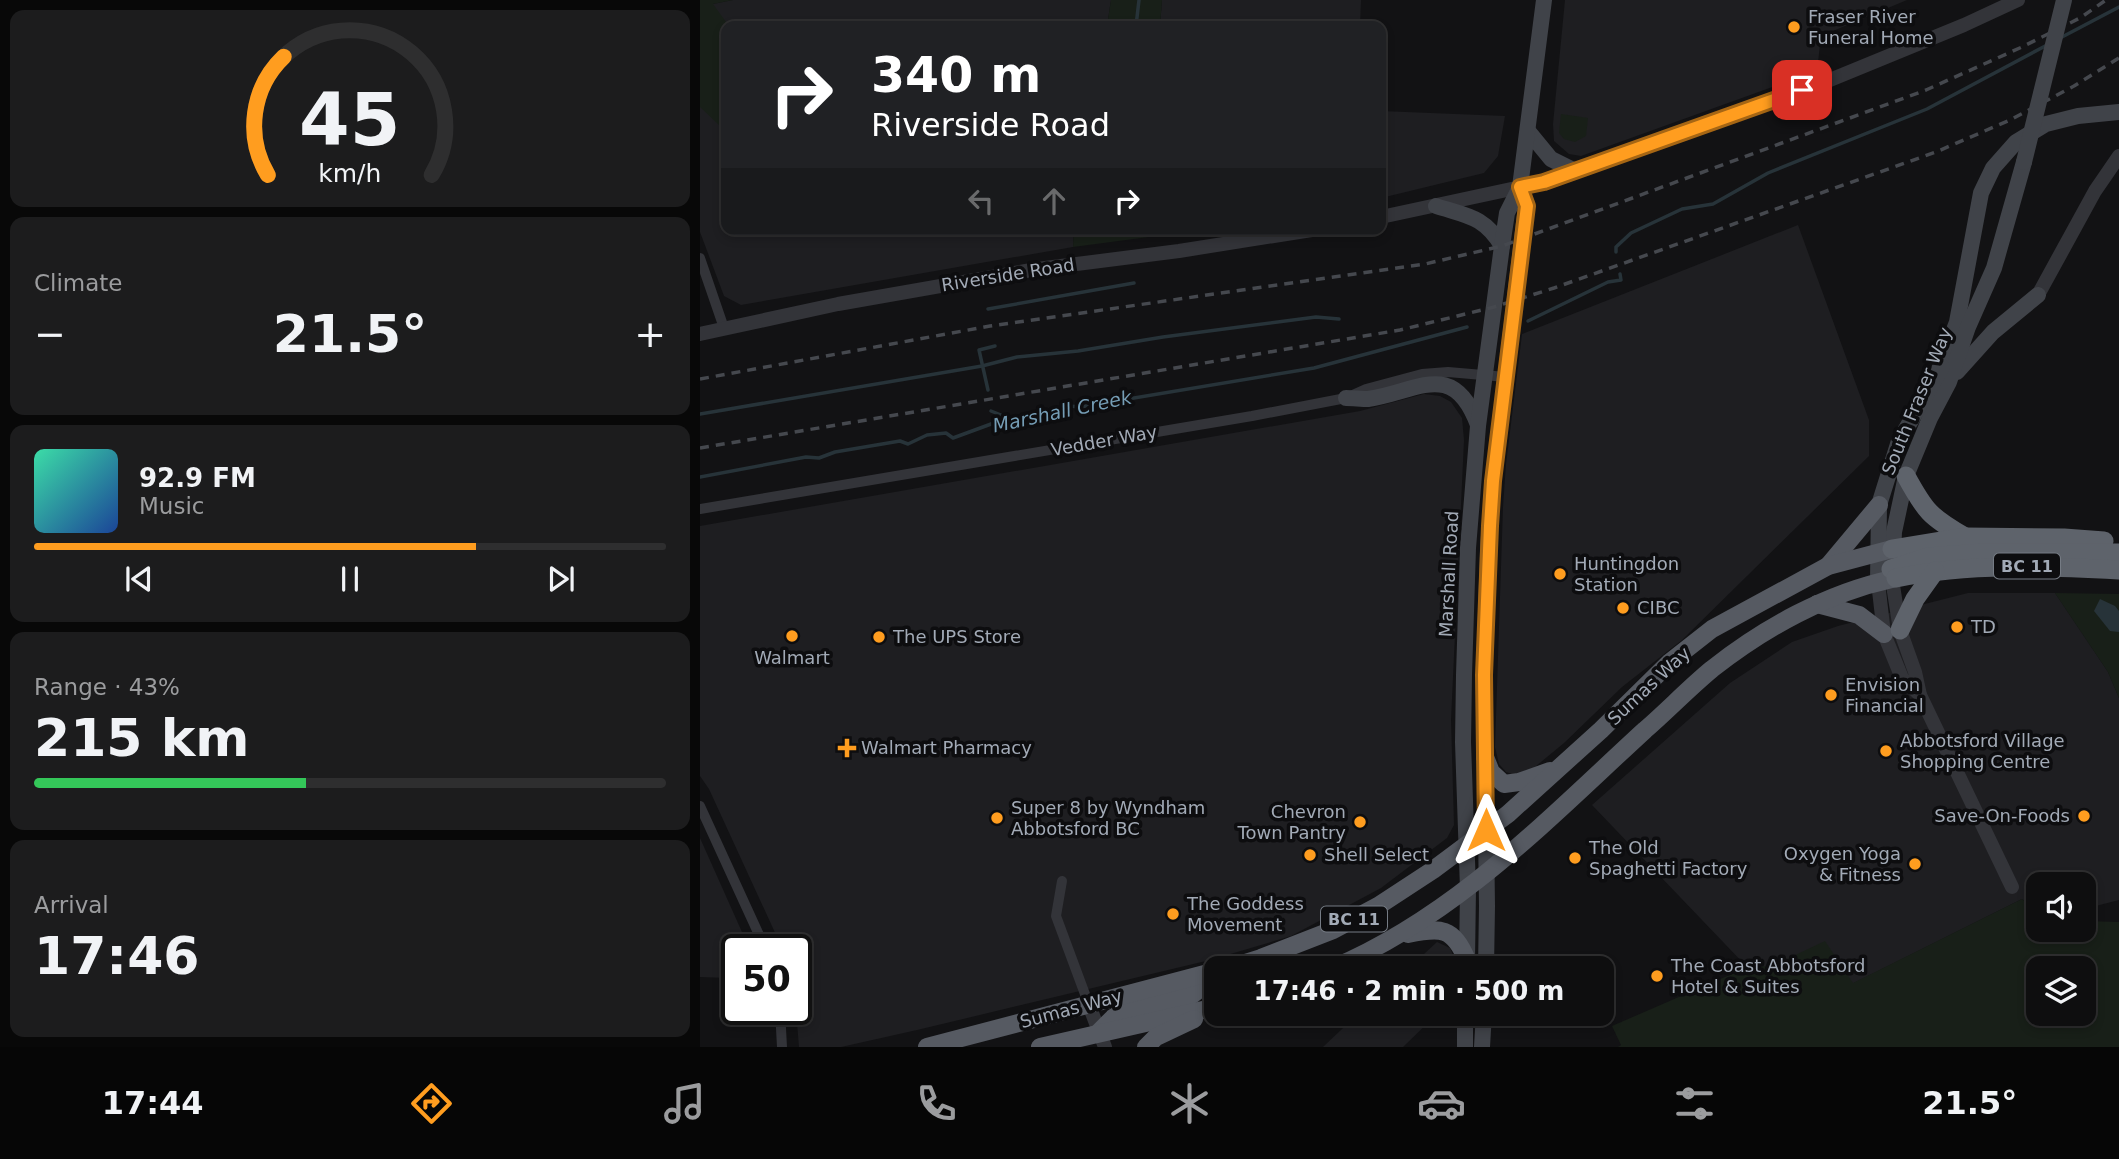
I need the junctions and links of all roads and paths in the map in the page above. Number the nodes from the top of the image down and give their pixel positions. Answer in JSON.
{"nodes":[{"id":1,"x":1544,"y":0,"type":"edge"},
{"id":2,"x":2018,"y":0,"type":"edge"},
{"id":3,"x":2064,"y":0,"type":"edge"},
{"id":4,"x":2115,"y":116,"type":"edge"},
{"id":5,"x":1528,"y":131,"type":"junction"},
{"id":6,"x":2119,"y":156,"type":"edge"},
{"id":7,"x":1575,"y":172,"type":"junction"},
{"id":8,"x":1520,"y":187,"type":"junction"},
{"id":9,"x":1436,"y":206,"type":"junction"},
{"id":10,"x":1386,"y":216,"type":"edge"},
{"id":11,"x":1280,"y":235,"type":"edge"},
{"id":12,"x":1502,"y":246,"type":"junction"},
{"id":13,"x":700,"y":258,"type":"edge"},
{"id":14,"x":2038,"y":295,"type":"joint"},
{"id":15,"x":724,"y":328,"type":"junction"},
{"id":16,"x":700,"y":334,"type":"edge"},
{"id":17,"x":1485,"y":375,"type":"junction"},
{"id":18,"x":1506,"y":377,"type":"junction"},
{"id":19,"x":1943,"y":379,"type":"junction"},
{"id":20,"x":1346,"y":398,"type":"junction"},
{"id":21,"x":1478,"y":426,"type":"junction"},
{"id":22,"x":1906,"y":476,"type":"junction"},
{"id":23,"x":1879,"y":505,"type":"junction"},
{"id":24,"x":700,"y":509,"type":"edge"},
{"id":25,"x":1965,"y":537,"type":"junction"},
{"id":26,"x":2119,"y":542,"type":"edge"},
{"id":27,"x":1885,"y":550,"type":"junction"},
{"id":28,"x":2119,"y":553,"type":"edge"},
{"id":29,"x":1828,"y":566,"type":"junction"},
{"id":30,"x":2119,"y":570,"type":"edge"},
{"id":31,"x":1935,"y":571,"type":"junction"},
{"id":32,"x":1887,"y":577,"type":"junction"},
{"id":33,"x":1817,"y":604,"type":"junction"},
{"id":34,"x":1892,"y":632,"type":"junction"},
{"id":35,"x":1485,"y":757,"type":"junction"},
{"id":36,"x":1557,"y":769,"type":"junction"},
{"id":37,"x":700,"y":806,"type":"edge"},
{"id":38,"x":1486,"y":830,"type":"junction"},
{"id":39,"x":1466,"y":844,"type":"junction"},
{"id":40,"x":1487,"y":874,"type":"junction"},
{"id":41,"x":1062,"y":881,"type":"dead end"},
{"id":42,"x":2012,"y":887,"type":"dead end"},
{"id":43,"x":1468,"y":889,"type":"junction"},
{"id":44,"x":759,"y":934,"type":"edge"},
{"id":45,"x":1394,"y":937,"type":"junction"},
{"id":46,"x":1262,"y":956,"type":"edge"},
{"id":47,"x":1357,"y":956,"type":"edge"},
{"id":48,"x":1464,"y":956,"type":"edge"},
{"id":49,"x":1467,"y":956,"type":"edge"},
{"id":50,"x":1486,"y":956,"type":"edge"},
{"id":51,"x":1204,"y":977,"type":"edge"},
{"id":52,"x":1204,"y":984,"type":"edge"},
{"id":53,"x":1089,"y":1005,"type":"junction"},
{"id":54,"x":1204,"y":1011,"type":"edge"},
{"id":55,"x":1204,"y":1014,"type":"edge"},
{"id":56,"x":781,"y":1025,"type":"edge"},
{"id":57,"x":1465,"y":1026,"type":"edge"},
{"id":58,"x":1483,"y":1026,"type":"edge"},
{"id":59,"x":1102,"y":1040,"type":"edge"},
{"id":60,"x":782,"y":1047,"type":"edge"},
{"id":61,"x":927,"y":1047,"type":"edge"},
{"id":62,"x":1040,"y":1047,"type":"edge"},
{"id":63,"x":1146,"y":1047,"type":"edge"},
{"id":64,"x":1465,"y":1047,"type":"edge"},
{"id":65,"x":1482,"y":1047,"type":"edge"}],
"edges":[{"from":1,"to":5,"type":"main road","name":"Marshall Road"},
{"from":2,"to":7,"type":"street"},
{"from":3,"to":19,"type":"main road","name":"South Fraser Way","bridge":true},
{"from":4,"to":19,"type":"main road"},
{"from":5,"to":7,"type":"main road"},
{"from":5,"to":8,"type":"main road","name":"Marshall Road"},
{"from":6,"to":14,"type":"street"},
{"from":7,"to":8,"type":"street"},
{"from":8,"to":9,"type":"street"},
{"from":8,"to":12,"type":"main road","name":"Marshall Road"},
{"from":8,"to":18,"type":"main road","name":"Marshall Road"},
{"from":9,"to":10,"type":"street"},
{"from":9,"to":12,"type":"main road"},
{"from":11,"to":15,"type":"street","name":"Riverside Road"},
{"from":12,"to":17,"type":"main road","name":"Marshall Road"},
{"from":13,"to":15,"type":"street"},
{"from":14,"to":19,"type":"main road"},
{"from":15,"to":16,"type":"street","name":"Riverside Road"},
{"from":17,"to":18,"type":"street","name":"Vedder Way"},
{"from":17,"to":20,"type":"street","name":"Vedder Way"},
{"from":17,"to":21,"type":"main road","name":"Marshall Road"},
{"from":18,"to":35,"type":"main road","name":"Marshall Road"},
{"from":19,"to":22,"type":"main road","name":"South Fraser Way"},
{"from":19,"to":23,"type":"main road","name":"South Fraser Way"},
{"from":20,"to":21,"type":"main road"},
{"from":20,"to":24,"type":"street","name":"Vedder Way"},
{"from":21,"to":39,"type":"main road","name":"Marshall Road"},
{"from":22,"to":25,"type":"highway"},
{"from":22,"to":27,"type":"main road","name":"South Fraser Way"},
{"from":23,"to":27,"type":"main road","name":"South Fraser Way"},
{"from":23,"to":29,"type":"highway"},
{"from":25,"to":26,"type":"highway","name":"Sumas Way","number":"BC 11"},
{"from":25,"to":27,"type":"highway","name":"Sumas Way","number":"BC 11"},
{"from":27,"to":29,"type":"highway","name":"Sumas Way","number":"BC 11"},
{"from":27,"to":32,"type":"main road","name":"South Fraser Way"},
{"from":28,"to":32,"type":"highway"},
{"from":29,"to":36,"type":"highway","name":"Sumas Way","number":"BC 11"},
{"from":30,"to":31,"type":"highway","name":"Sumas Way","number":"BC 11"},
{"from":31,"to":32,"type":"highway","name":"Sumas Way","number":"BC 11"},
{"from":31,"to":34,"type":"highway"},
{"from":32,"to":33,"type":"highway","name":"Sumas Way","number":"BC 11"},
{"from":32,"to":34,"type":"street","name":"South Fraser Way"},
{"from":33,"to":34,"type":"highway"},
{"from":33,"to":40,"type":"highway","name":"Sumas Way","number":"BC 11"},
{"from":34,"to":42,"type":"street","name":"South Fraser Way"},
{"from":35,"to":36,"type":"highway"},
{"from":35,"to":38,"type":"main road","name":"Marshall Road"},
{"from":36,"to":38,"type":"highway","name":"Sumas Way","number":"BC 11"},
{"from":37,"to":44,"type":"street"},
{"from":38,"to":39,"type":"highway","name":"Sumas Way","number":"BC 11"},
{"from":38,"to":40,"type":"main road","name":"Marshall Road"},
{"from":39,"to":43,"type":"main road","name":"Marshall Road"},
{"from":39,"to":46,"type":"highway","name":"Sumas Way","number":"BC 11"},
{"from":40,"to":43,"type":"highway","name":"Sumas Way","number":"BC 11"},
{"from":40,"to":50,"type":"main road","name":"Marshall Road"},
{"from":41,"to":53,"type":"street"},
{"from":43,"to":45,"type":"highway","name":"Sumas Way","number":"BC 11"},
{"from":43,"to":49,"type":"main road","name":"Marshall Road"},
{"from":45,"to":47,"type":"highway","name":"Sumas Way","number":"BC 11"},
{"from":45,"to":48,"type":"highway"},
{"from":51,"to":53,"type":"highway","name":"Sumas Way"},
{"from":52,"to":59,"type":"highway"},
{"from":53,"to":59,"type":"street"},
{"from":53,"to":61,"type":"highway","name":"Sumas Way"},
{"from":54,"to":59,"type":"highway","name":"Sumas Way"},
{"from":55,"to":63,"type":"highway"},
{"from":56,"to":60,"type":"street"},
{"from":57,"to":64,"type":"main road"},
{"from":58,"to":65,"type":"main road"},
{"from":59,"to":62,"type":"highway","name":"Sumas Way"}]}
